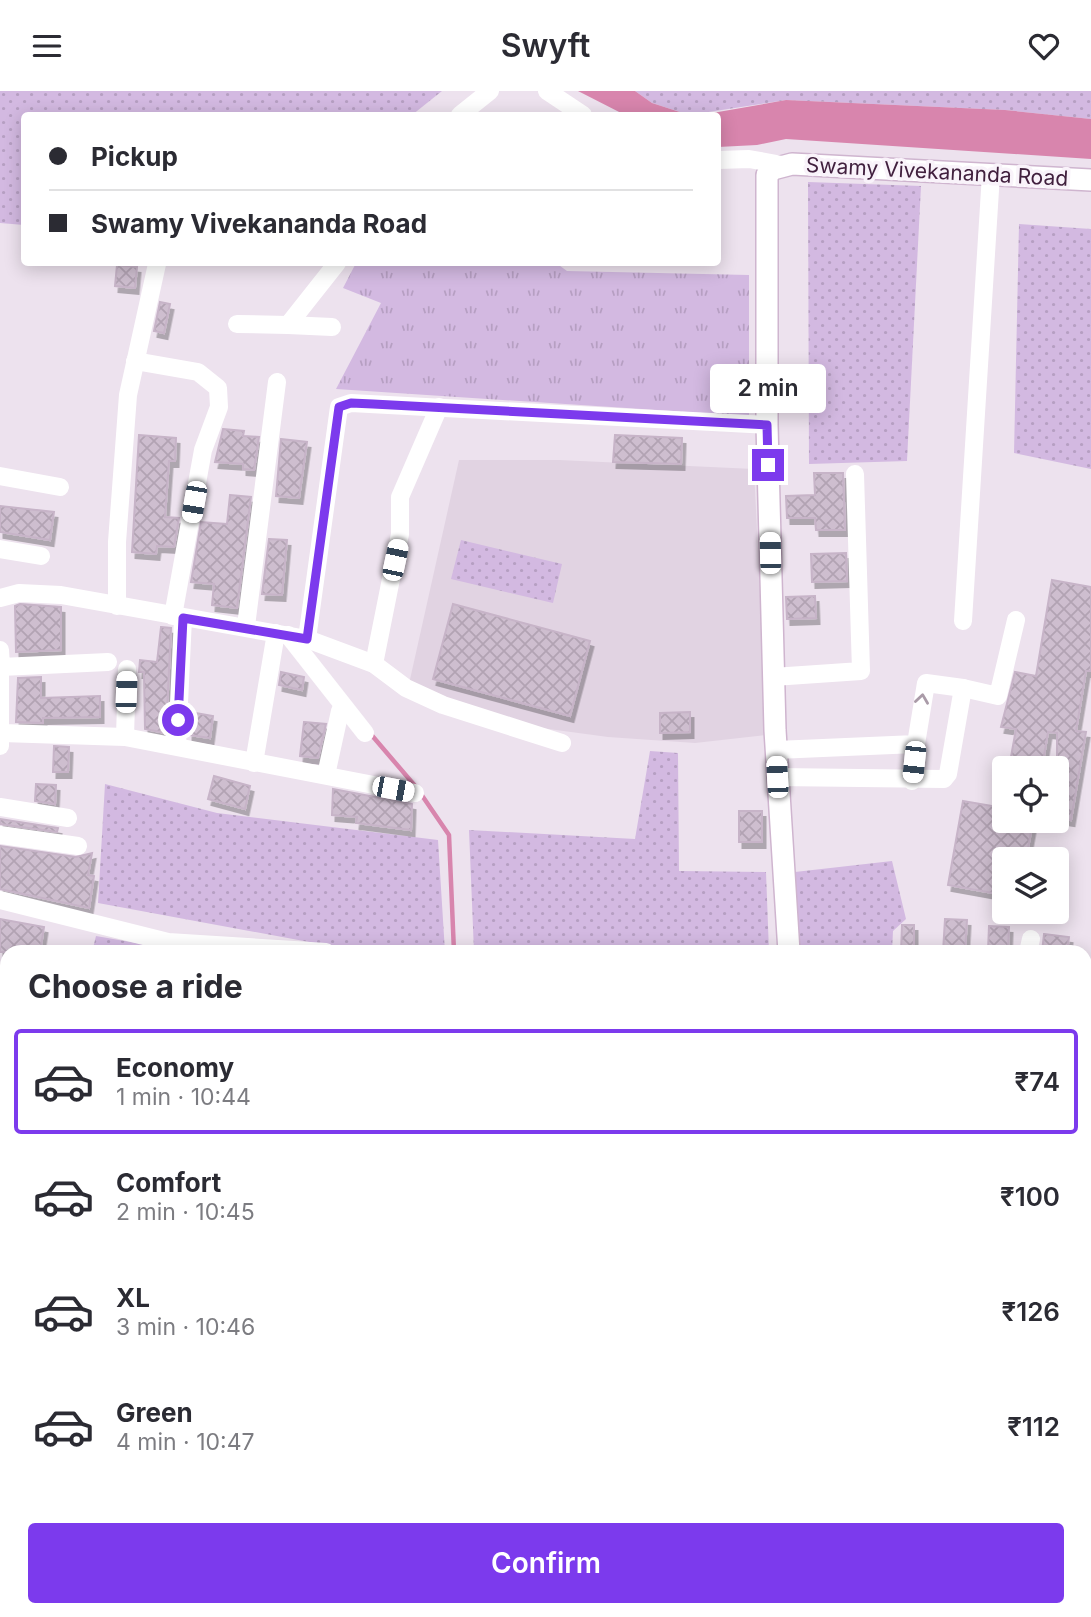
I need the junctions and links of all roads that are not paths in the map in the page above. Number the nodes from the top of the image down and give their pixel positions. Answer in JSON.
{"nodes":[{"id":1,"x":490,"y":91,"type":"edge"},
{"id":2,"x":547,"y":91,"type":"edge"},
{"id":3,"x":464,"y":112,"type":"edge"},
{"id":4,"x":578,"y":112,"type":"edge"},
{"id":5,"x":721,"y":160,"type":"edge"},
{"id":6,"x":782,"y":165,"type":"junction"},
{"id":7,"x":991,"y":174,"type":"junction"},
{"id":8,"x":1091,"y":180,"type":"edge"},
{"id":9,"x":157,"y":266,"type":"edge"},
{"id":10,"x":335,"y":266,"type":"edge"},
{"id":11,"x":237,"y":324,"type":"dead end"},
{"id":12,"x":288,"y":325,"type":"junction"},
{"id":13,"x":332,"y":327,"type":"dead end"},
{"id":14,"x":135,"y":361,"type":"junction"},
{"id":15,"x":277,"y":382,"type":"dead end"},
{"id":16,"x":439,"y":407,"type":"junction"},
{"id":17,"x":767,"y":425,"type":"junction"},
{"id":18,"x":855,"y":474,"type":"dead end"},
{"id":19,"x":0,"y":476,"type":"edge"},
{"id":20,"x":60,"y":487,"type":"dead end"},
{"id":21,"x":0,"y":549,"type":"edge"},
{"id":22,"x":41,"y":556,"type":"dead end"},
{"id":23,"x":0,"y":598,"type":"edge"},
{"id":24,"x":117,"y":605,"type":"junction"},
{"id":25,"x":178,"y":617,"type":"junction"},
{"id":26,"x":1017,"y":620,"type":"dead end"},
{"id":27,"x":963,"y":621,"type":"dead end"},
{"id":28,"x":246,"y":626,"type":"junction"},
{"id":29,"x":282,"y":634,"type":"junction"},
{"id":30,"x":307,"y":639,"type":"junction"},
{"id":31,"x":0,"y":650,"type":"edge"},
{"id":32,"x":108,"y":662,"type":"dead end"},
{"id":33,"x":374,"y":664,"type":"junction"},
{"id":34,"x":0,"y":667,"type":"edge"},
{"id":35,"x":127,"y":669,"type":"dead end"},
{"id":36,"x":773,"y":677,"type":"junction"},
{"id":37,"x":963,"y":688,"type":"junction"},
{"id":38,"x":340,"y":711,"type":"dead end"},
{"id":39,"x":365,"y":733,"type":"dead end"},
{"id":40,"x":125,"y":737,"type":"junction"},
{"id":41,"x":0,"y":743,"type":"edge"},
{"id":42,"x":562,"y":743,"type":"dead end"},
{"id":43,"x":916,"y":744,"type":"junction"},
{"id":44,"x":177,"y":746,"type":"junction"},
{"id":45,"x":826,"y":748,"type":"junction"},
{"id":46,"x":776,"y":750,"type":"junction"},
{"id":47,"x":254,"y":763,"type":"junction"},
{"id":48,"x":326,"y":775,"type":"junction"},
{"id":49,"x":777,"y":777,"type":"junction"},
{"id":50,"x":827,"y":778,"type":"junction"},
{"id":51,"x":912,"y":781,"type":"junction"},
{"id":52,"x":415,"y":793,"type":"dead end"},
{"id":53,"x":0,"y":807,"type":"edge"},
{"id":54,"x":68,"y":818,"type":"dead end"},
{"id":55,"x":0,"y":835,"type":"edge"},
{"id":56,"x":78,"y":846,"type":"dead end"},
{"id":57,"x":0,"y":900,"type":"edge"},
{"id":58,"x":215,"y":945,"type":"edge"},
{"id":59,"x":789,"y":945,"type":"edge"}],
"edges":[{"from":1,"to":3,"type":"street"},
{"from":2,"to":4,"type":"street"},
{"from":5,"to":6,"type":"street"},
{"from":6,"to":7,"type":"street","name":"Swamy Vivekananda Road"},
{"from":6,"to":17,"type":"street","name":"Swamy Vivekananda Road"},
{"from":7,"to":8,"type":"street","name":"Swamy Vivekananda Road"},
{"from":7,"to":27,"type":"street"},
{"from":9,"to":14,"type":"street"},
{"from":10,"to":12,"type":"street"},
{"from":11,"to":12,"type":"street"},
{"from":12,"to":13,"type":"street"},
{"from":14,"to":24,"type":"street"},
{"from":14,"to":25,"type":"street"},
{"from":15,"to":28,"type":"street"},
{"from":16,"to":17,"type":"street"},
{"from":16,"to":30,"type":"street"},
{"from":16,"to":33,"type":"street"},
{"from":17,"to":36,"type":"street","name":"Swamy Vivekananda Road"},
{"from":18,"to":36,"type":"street"},
{"from":19,"to":20,"type":"street"},
{"from":21,"to":22,"type":"street"},
{"from":23,"to":24,"type":"street"},
{"from":24,"to":25,"type":"street"},
{"from":25,"to":28,"type":"street"},
{"from":25,"to":44,"type":"street"},
{"from":26,"to":37,"type":"street"},
{"from":28,"to":29,"type":"street"},
{"from":29,"to":30,"type":"street"},
{"from":29,"to":39,"type":"street"},
{"from":29,"to":47,"type":"street"},
{"from":30,"to":33,"type":"street"},
{"from":31,"to":34,"type":"street"},
{"from":32,"to":34,"type":"street"},
{"from":33,"to":42,"type":"street"},
{"from":34,"to":41,"type":"street"},
{"from":35,"to":40,"type":"street"},
{"from":36,"to":46,"type":"street","name":"Swamy Vivekananda Road"},
{"from":43,"to":37,"type":"street","one_way":true},
{"from":37,"to":51,"type":"street"},
{"from":38,"to":48,"type":"street"},
{"from":40,"to":41,"type":"street"},
{"from":40,"to":44,"type":"street"},
{"from":43,"to":45,"type":"street"},
{"from":43,"to":51,"type":"street"},
{"from":44,"to":47,"type":"street"},
{"from":45,"to":46,"type":"street"},
{"from":45,"to":50,"type":"street"},
{"from":46,"to":49,"type":"street","name":"Swamy Vivekananda Road"},
{"from":47,"to":48,"type":"street"},
{"from":48,"to":52,"type":"street"},
{"from":49,"to":50,"type":"street"},
{"from":49,"to":59,"type":"street","name":"Swamy Vivekananda Road"},
{"from":50,"to":51,"type":"street"},
{"from":53,"to":54,"type":"street"},
{"from":55,"to":56,"type":"street"},
{"from":57,"to":58,"type":"street"}]}
